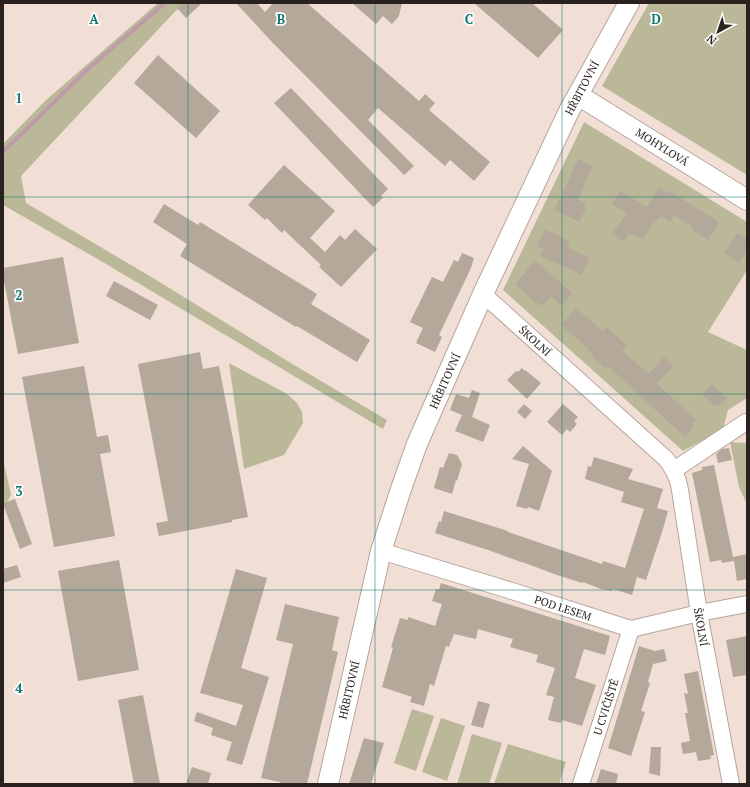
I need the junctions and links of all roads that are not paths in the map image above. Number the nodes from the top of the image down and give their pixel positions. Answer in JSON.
{"nodes":[{"id":1,"x":629,"y":3,"type":"edge"},
{"id":2,"x":578,"y":95,"type":"junction"},
{"id":3,"x":747,"y":200,"type":"edge"},
{"id":4,"x":483,"y":294,"type":"junction"},
{"id":5,"x":746,"y":422,"type":"edge"},
{"id":6,"x":674,"y":470,"type":"junction"},
{"id":7,"x":381,"y":551,"type":"junction"},
{"id":8,"x":747,"y":604,"type":"edge"},
{"id":9,"x":699,"y":614,"type":"junction"},
{"id":10,"x":631,"y":629,"type":"junction"},
{"id":11,"x":328,"y":784,"type":"edge"},
{"id":12,"x":581,"y":784,"type":"edge"},
{"id":13,"x":731,"y":784,"type":"edge"}],
"edges":[{"from":1,"to":2,"type":"street","name":"HŘBITOVNÍ"},
{"from":2,"to":3,"type":"street","name":"MOHYLOVÁ"},
{"from":2,"to":4,"type":"street","name":"HŘBITOVNÍ"},
{"from":4,"to":6,"type":"street","name":"ŠKOLNÍ"},
{"from":4,"to":7,"type":"street","name":"HŘBITOVNÍ"},
{"from":5,"to":6,"type":"street"},
{"from":6,"to":9,"type":"street","name":"ŠKOLNÍ"},
{"from":7,"to":10,"type":"street","name":"POD LESEM"},
{"from":7,"to":11,"type":"street","name":"HŘBITOVNÍ"},
{"from":8,"to":9,"type":"street"},
{"from":9,"to":10,"type":"street"},
{"from":9,"to":13,"type":"street","name":"ŠKOLNÍ"},
{"from":10,"to":12,"type":"street","name":"U CVIČIŠTĚ"}]}
